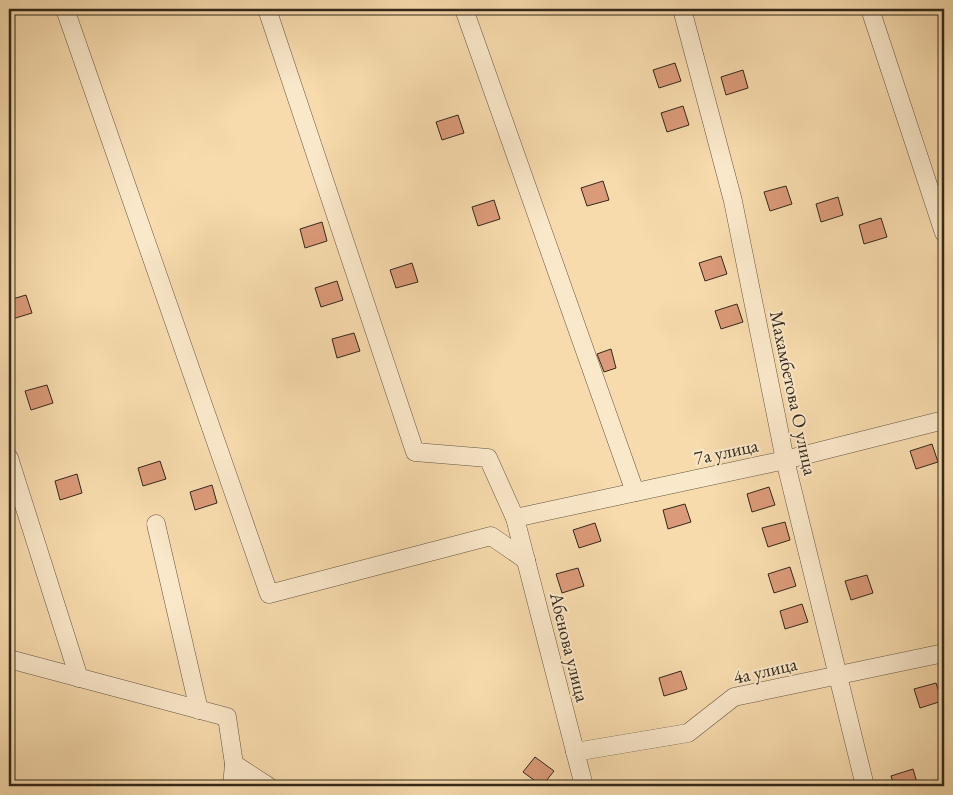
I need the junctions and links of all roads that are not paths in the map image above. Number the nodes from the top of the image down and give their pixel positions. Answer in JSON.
{"nodes":[{"id":1,"x":65,"y":9,"type":"edge"},
{"id":2,"x":267,"y":9,"type":"edge"},
{"id":3,"x":464,"y":9,"type":"edge"},
{"id":4,"x":682,"y":9,"type":"edge"},
{"id":5,"x":870,"y":9,"type":"edge"},
{"id":6,"x":944,"y":233,"type":"edge"},
{"id":7,"x":944,"y":420,"type":"edge"},
{"id":8,"x":9,"y":458,"type":"edge"},
{"id":9,"x":785,"y":460,"type":"junction"},
{"id":10,"x":635,"y":492,"type":"junction"},
{"id":11,"x":515,"y":518,"type":"junction"},
{"id":12,"x":156,"y":524,"type":"dead end"},
{"id":13,"x":526,"y":560,"type":"junction"},
{"id":14,"x":944,"y":653,"type":"edge"},
{"id":15,"x":9,"y":659,"type":"edge"},
{"id":16,"x":837,"y":676,"type":"junction"},
{"id":17,"x":79,"y":678,"type":"junction"},
{"id":18,"x":199,"y":710,"type":"junction"},
{"id":19,"x":575,"y":752,"type":"junction"},
{"id":20,"x":234,"y":764,"type":"junction"},
{"id":21,"x":232,"y":786,"type":"edge"},
{"id":22,"x":268,"y":786,"type":"edge"},
{"id":23,"x":584,"y":786,"type":"edge"},
{"id":24,"x":865,"y":786,"type":"edge"}],
"edges":[{"from":1,"to":13,"type":"street"},
{"from":2,"to":11,"type":"street","name":"Абенова улица"},
{"from":3,"to":10,"type":"street"},
{"from":4,"to":9,"type":"street","name":"Махамбетова О улица"},
{"from":5,"to":6,"type":"street"},
{"from":7,"to":9,"type":"street","name":"7а улица"},
{"from":8,"to":17,"type":"street"},
{"from":9,"to":10,"type":"street","name":"7а улица"},
{"from":9,"to":16,"type":"street","name":"Махамбетова О улица"},
{"from":10,"to":11,"type":"street","name":"7а улица"},
{"from":11,"to":13,"type":"street","name":"Абенова улица"},
{"from":12,"to":18,"type":"street"},
{"from":13,"to":19,"type":"street","name":"Абенова улица"},
{"from":14,"to":16,"type":"street","name":"4а улица"},
{"from":15,"to":17,"type":"street"},
{"from":16,"to":19,"type":"street","name":"4а улица"},
{"from":16,"to":24,"type":"street","name":"Махамбетова О улица"},
{"from":17,"to":18,"type":"street"},
{"from":18,"to":20,"type":"street"},
{"from":19,"to":23,"type":"street","name":"Абенова улица"},
{"from":20,"to":21,"type":"street"},
{"from":20,"to":22,"type":"street"}]}
